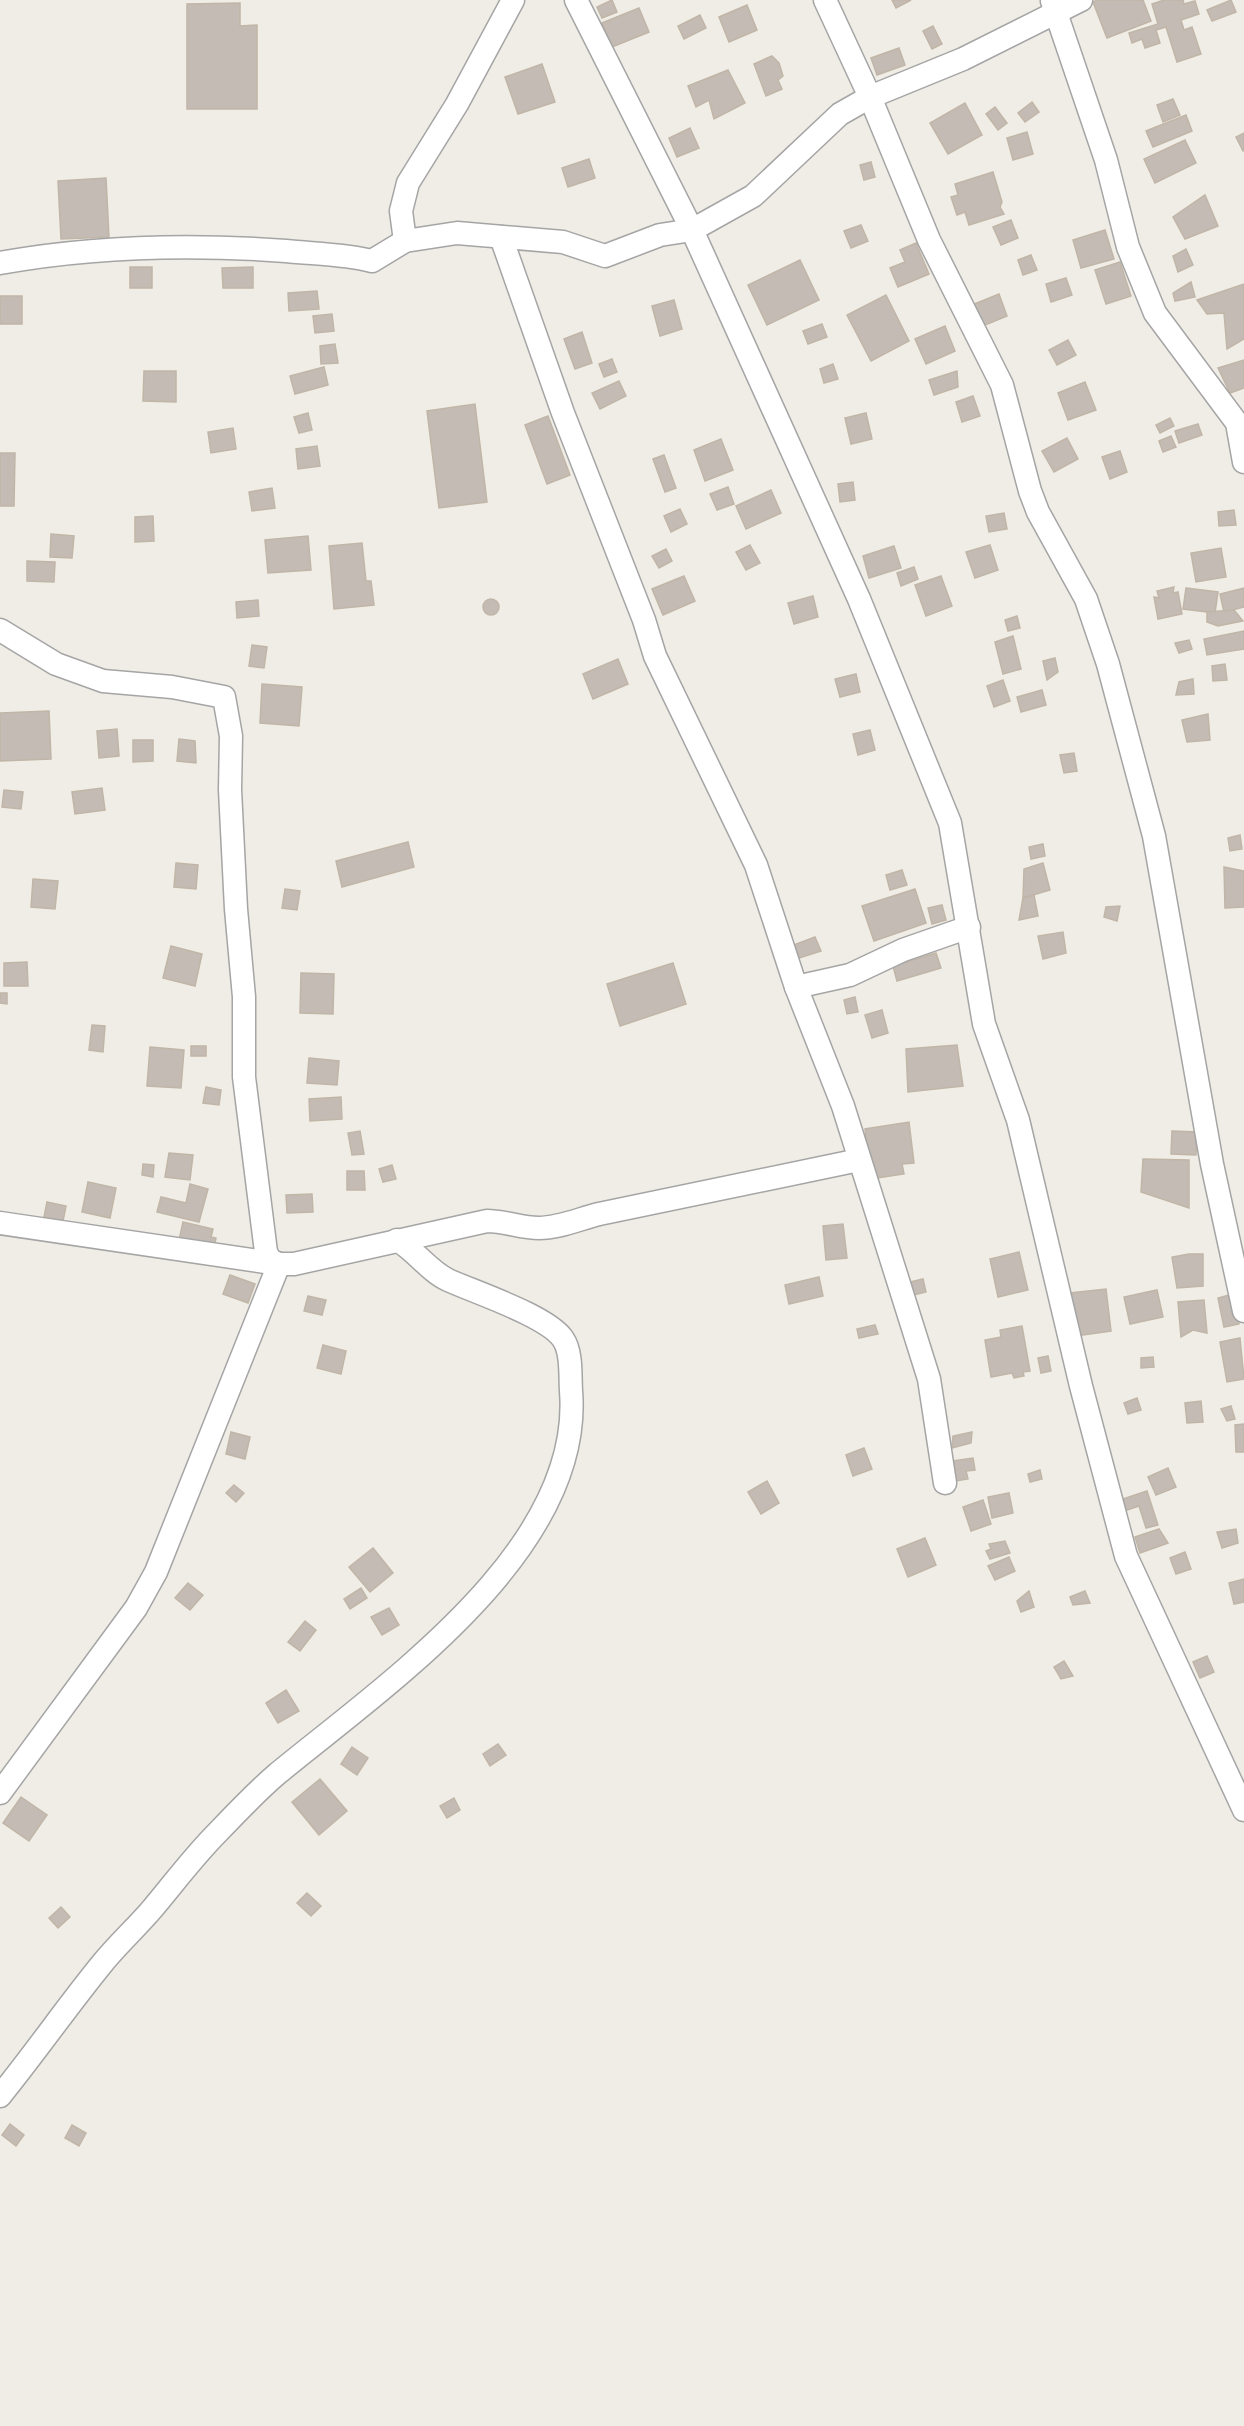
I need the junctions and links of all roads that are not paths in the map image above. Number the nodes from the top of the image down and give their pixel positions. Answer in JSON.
{"nodes":[{"id":1,"x":513,"y":0,"type":"edge"},
{"id":2,"x":576,"y":0,"type":"edge"},
{"id":3,"x":825,"y":0,"type":"edge"},
{"id":4,"x":1082,"y":0,"type":"edge"},
{"id":5,"x":1055,"y":6,"type":"edge"},
{"id":6,"x":870,"y":97,"type":"junction"},
{"id":7,"x":692,"y":230,"type":"junction"},
{"id":8,"x":501,"y":237,"type":"junction"},
{"id":9,"x":405,"y":241,"type":"junction"},
{"id":10,"x":0,"y":263,"type":"edge"},
{"id":11,"x":1244,"y":462,"type":"edge"},
{"id":12,"x":0,"y":630,"type":"edge"},
{"id":13,"x":969,"y":927,"type":"junction"},
{"id":14,"x":796,"y":987,"type":"junction"},
{"id":15,"x":859,"y":1160,"type":"junction"},
{"id":16,"x":0,"y":1223,"type":"edge"},
{"id":17,"x":397,"y":1240,"type":"junction"},
{"id":18,"x":279,"y":1264,"type":"junction"},
{"id":19,"x":1244,"y":1311,"type":"edge"},
{"id":20,"x":945,"y":1483,"type":"dead end"},
{"id":21,"x":0,"y":1793,"type":"edge"},
{"id":22,"x":1244,"y":1810,"type":"edge"},
{"id":23,"x":0,"y":2096,"type":"edge"}],
"edges":[{"from":1,"to":9,"type":"street"},
{"from":2,"to":7,"type":"street"},
{"from":3,"to":6,"type":"street"},
{"from":4,"to":5,"type":"street"},
{"from":5,"to":6,"type":"street"},
{"from":5,"to":11,"type":"street"},
{"from":6,"to":7,"type":"street"},
{"from":6,"to":19,"type":"street"},
{"from":7,"to":8,"type":"street"},
{"from":7,"to":13,"type":"street"},
{"from":8,"to":9,"type":"street"},
{"from":8,"to":14,"type":"street"},
{"from":9,"to":10,"type":"street"},
{"from":12,"to":18,"type":"street"},
{"from":13,"to":14,"type":"street"},
{"from":13,"to":22,"type":"street"},
{"from":14,"to":15,"type":"street"},
{"from":15,"to":17,"type":"street"},
{"from":15,"to":20,"type":"street"},
{"from":16,"to":18,"type":"street"},
{"from":17,"to":18,"type":"street"},
{"from":17,"to":23,"type":"street"},
{"from":18,"to":21,"type":"street"}]}
